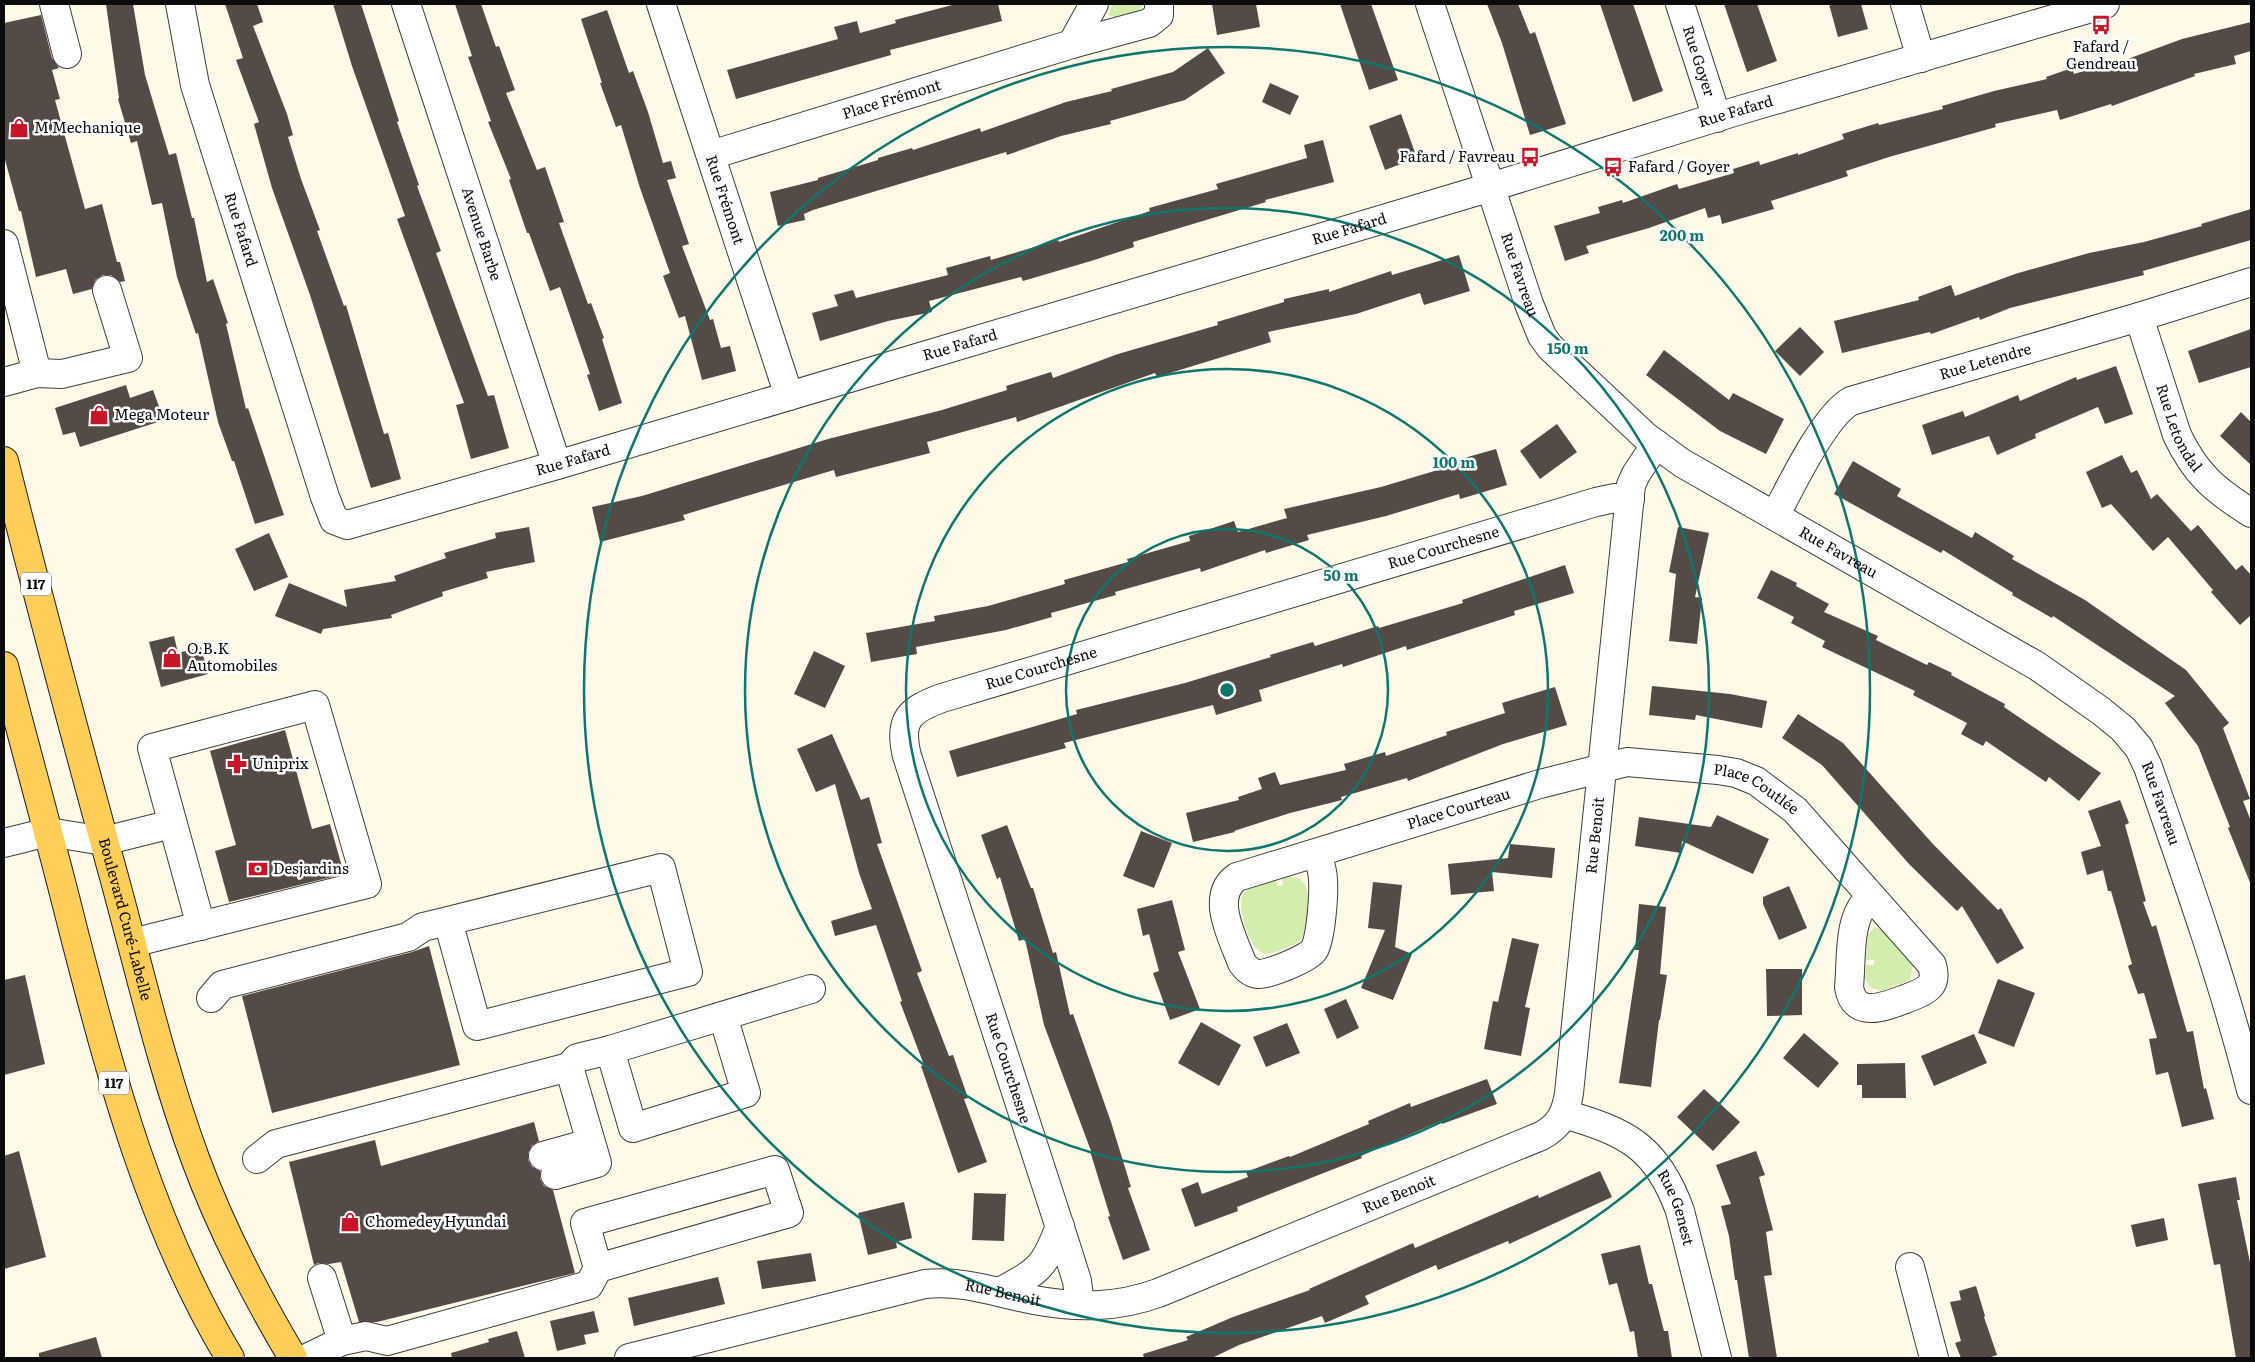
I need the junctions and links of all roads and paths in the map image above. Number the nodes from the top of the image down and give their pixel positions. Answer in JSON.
{"nodes":[{"id":1,"x":54,"y":4,"type":"edge"},
{"id":2,"x":180,"y":4,"type":"edge"},
{"id":3,"x":406,"y":4,"type":"edge"},
{"id":4,"x":661,"y":4,"type":"edge"},
{"id":5,"x":1094,"y":4,"type":"edge"},
{"id":6,"x":1159,"y":4,"type":"edge"},
{"id":7,"x":1430,"y":4,"type":"edge"},
{"id":8,"x":1680,"y":4,"type":"edge"},
{"id":9,"x":1905,"y":4,"type":"edge"},
{"id":10,"x":2105,"y":4,"type":"edge"},
{"id":11,"x":1072,"y":44,"type":"junction"},
{"id":12,"x":67,"y":54,"type":"dead end"},
{"id":13,"x":1921,"y":58,"type":"junction"},
{"id":14,"x":1717,"y":118,"type":"junction"},
{"id":15,"x":711,"y":155,"type":"junction"},
{"id":16,"x":1491,"y":187,"type":"junction"},
{"id":17,"x":4,"y":244,"type":"edge"},
{"id":18,"x":2251,"y":282,"type":"edge"},
{"id":19,"x":107,"y":290,"type":"dead end"},
{"id":20,"x":2139,"y":317,"type":"junction"},
{"id":21,"x":36,"y":373,"type":"junction"},
{"id":22,"x":4,"y":382,"type":"edge"},
{"id":23,"x":788,"y":396,"type":"junction"},
{"id":24,"x":1656,"y":444,"type":"junction"},
{"id":25,"x":4,"y":462,"type":"edge"},
{"id":26,"x":557,"y":465,"type":"junction"},
{"id":27,"x":1630,"y":499,"type":"junction"},
{"id":28,"x":2251,"y":513,"type":"edge"},
{"id":29,"x":1775,"y":516,"type":"junction"},
{"id":30,"x":4,"y":666,"type":"edge"},
{"id":31,"x":1601,"y":768,"type":"junction"},
{"id":32,"x":172,"y":824,"type":"junction"},
{"id":33,"x":48,"y":832,"type":"junction"},
{"id":34,"x":104,"y":841,"type":"junction"},
{"id":35,"x":4,"y":843,"type":"edge"},
{"id":36,"x":1317,"y":854,"type":"junction"},
{"id":37,"x":1870,"y":897,"type":"dead end"},
{"id":38,"x":448,"y":921,"type":"junction"},
{"id":39,"x":201,"y":926,"type":"junction"},
{"id":40,"x":132,"y":943,"type":"junction"},
{"id":41,"x":812,"y":989,"type":"dead end"},
{"id":42,"x":211,"y":998,"type":"dead end"},
{"id":43,"x":723,"y":1016,"type":"junction"},
{"id":44,"x":610,"y":1050,"type":"junction"},
{"id":45,"x":569,"y":1067,"type":"junction"},
{"id":46,"x":2251,"y":1090,"type":"edge"},
{"id":47,"x":1564,"y":1114,"type":"junction"},
{"id":48,"x":257,"y":1159,"type":"dead end"},
{"id":49,"x":549,"y":1165,"type":"dead end"},
{"id":50,"x":1060,"y":1226,"type":"junction"},
{"id":51,"x":1910,"y":1266,"type":"dead end"},
{"id":52,"x":598,"y":1268,"type":"junction"},
{"id":53,"x":322,"y":1278,"type":"dead end"},
{"id":54,"x":1000,"y":1292,"type":"junction"},
{"id":55,"x":1080,"y":1306,"type":"junction"},
{"id":56,"x":342,"y":1341,"type":"junction"},
{"id":57,"x":230,"y":1358,"type":"edge"},
{"id":58,"x":293,"y":1358,"type":"edge"},
{"id":59,"x":307,"y":1358,"type":"edge"},
{"id":60,"x":629,"y":1358,"type":"edge"},
{"id":61,"x":1717,"y":1358,"type":"edge"},
{"id":62,"x":1934,"y":1358,"type":"edge"}],
"edges":[{"from":1,"to":12,"type":"street"},
{"from":2,"to":26,"type":"street","name":"Rue Fafard"},
{"from":3,"to":26,"type":"street","name":"Avenue Barbe"},
{"from":4,"to":15,"type":"street","name":"Rue Frémont"},
{"from":5,"to":11,"type":"street"},
{"from":6,"to":11,"type":"street","name":"Place Frémont"},
{"from":7,"to":16,"type":"street","name":"Rue Favreau"},
{"from":8,"to":14,"type":"street","name":"Rue Goyer"},
{"from":9,"to":13,"type":"street"},
{"from":10,"to":13,"type":"street","name":"Rue Fafard"},
{"from":11,"to":15,"type":"street","name":"Place Frémont"},
{"from":13,"to":14,"type":"street","name":"Rue Fafard"},
{"from":14,"to":16,"type":"street","name":"Rue Fafard"},
{"from":15,"to":23,"type":"street","name":"Rue Frémont"},
{"from":16,"to":23,"type":"street","name":"Rue Fafard"},
{"from":16,"to":24,"type":"street","name":"Rue Favreau"},
{"from":17,"to":21,"type":"street"},
{"from":18,"to":20,"type":"street","name":"Rue Letendre"},
{"from":19,"to":21,"type":"street"},
{"from":20,"to":28,"type":"street","name":"Rue Letondal"},
{"from":20,"to":29,"type":"street","name":"Rue Letendre"},
{"from":21,"to":22,"type":"street"},
{"from":23,"to":26,"type":"street","name":"Rue Fafard"},
{"from":24,"to":27,"type":"street"},
{"from":24,"to":29,"type":"street","name":"Rue Favreau"},
{"from":25,"to":34,"type":"main road","name":"Boulevard Curé-Labelle","number":"117"},
{"from":27,"to":31,"type":"street","name":"Rue Benoit"},
{"from":27,"to":50,"type":"street","name":"Rue Courchesne"},
{"from":29,"to":46,"type":"street","name":"Rue Favreau"},
{"from":30,"to":33,"type":"main road","number":"117"},
{"from":31,"to":36,"type":"street","name":"Place Courteau"},
{"from":31,"to":37,"type":"street","name":"Place Coutlée"},
{"from":31,"to":47,"type":"street","name":"Rue Benoit"},
{"from":32,"to":34,"type":"street"},
{"from":32,"to":39,"type":"street"},
{"from":32,"to":39,"type":"street"},
{"from":33,"to":34,"type":"street"},
{"from":33,"to":35,"type":"street"},
{"from":33,"to":57,"type":"main road","number":"117"},
{"from":34,"to":40,"type":"main road","name":"Boulevard Curé-Labelle","number":"117"},
{"from":36,"to":36,"type":"street","name":"Place Courteau"},
{"from":38,"to":38,"type":"street"},
{"from":38,"to":42,"type":"street"},
{"from":39,"to":40,"type":"street"},
{"from":40,"to":58,"type":"main road","name":"Boulevard Curé-Labelle","number":"117"},
{"from":41,"to":43,"type":"street"},
{"from":43,"to":44,"type":"street"},
{"from":43,"to":44,"type":"street"},
{"from":44,"to":45,"type":"street"},
{"from":45,"to":48,"type":"street"},
{"from":45,"to":49,"type":"street"},
{"from":47,"to":55,"type":"street","name":"Rue Benoit"},
{"from":47,"to":61,"type":"street","name":"Rue Genest"},
{"from":50,"to":54,"type":"street"},
{"from":50,"to":55,"type":"street","name":"Rue Courchesne"},
{"from":51,"to":62,"type":"street"},
{"from":52,"to":52,"type":"street"},
{"from":52,"to":56,"type":"street"},
{"from":53,"to":56,"type":"street"},
{"from":54,"to":55,"type":"street","name":"Rue Benoit"},
{"from":54,"to":60,"type":"street","name":"Rue Benoit"},
{"from":56,"to":59,"type":"street"}]}
